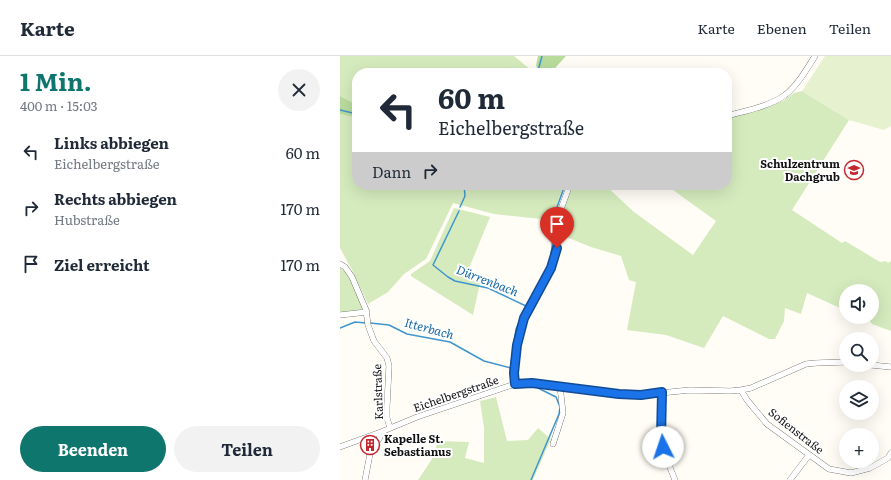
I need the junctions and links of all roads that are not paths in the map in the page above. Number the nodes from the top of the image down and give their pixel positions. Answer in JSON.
{"nodes":[{"id":1,"x":815,"y":56,"type":"edge"},
{"id":2,"x":732,"y":115,"type":"edge"},
{"id":3,"x":568,"y":190,"type":"edge"},
{"id":4,"x":340,"y":264,"type":"edge"},
{"id":5,"x":340,"y":315,"type":"edge"},
{"id":6,"x":367,"y":315,"type":"junction"},
{"id":7,"x":839,"y":362,"type":"edge"},
{"id":8,"x":879,"y":366,"type":"edge"},
{"id":9,"x":891,"y":367,"type":"edge"},
{"id":10,"x":515,"y":384,"type":"junction"},
{"id":11,"x":560,"y":386,"type":"junction"},
{"id":12,"x":741,"y":390,"type":"junction"},
{"id":13,"x":662,"y":392,"type":"junction"},
{"id":14,"x":390,"y":428,"type":"junction"},
{"id":15,"x":381,"y":432,"type":"junction"},
{"id":16,"x":552,"y":444,"type":"dead end"},
{"id":17,"x":340,"y":447,"type":"edge"},
{"id":18,"x":809,"y":455,"type":"junction"},
{"id":19,"x":890,"y":457,"type":"edge"},
{"id":20,"x":365,"y":480,"type":"edge"},
{"id":21,"x":675,"y":480,"type":"edge"},
{"id":22,"x":790,"y":480,"type":"edge"}],
"edges":[{"from":1,"to":2,"type":"street"},
{"from":3,"to":10,"type":"street"},
{"from":4,"to":6,"type":"street","name":"Karlstraße"},
{"from":5,"to":6,"type":"street"},
{"from":6,"to":14,"type":"street","name":"Karlstraße"},
{"from":7,"to":12,"type":"street","name":"Eichelbergstraße"},
{"from":8,"to":9,"type":"street"},
{"from":10,"to":11,"type":"street","name":"Eichelbergstraße"},
{"from":10,"to":14,"type":"street","name":"Eichelbergstraße"},
{"from":11,"to":13,"type":"street","name":"Eichelbergstraße"},
{"from":11,"to":16,"type":"street"},
{"from":12,"to":13,"type":"street","name":"Eichelbergstraße"},
{"from":12,"to":18,"type":"street","name":"Sofienstraße"},
{"from":13,"to":21,"type":"street"},
{"from":14,"to":15,"type":"street","name":"Eichelbergstraße"},
{"from":15,"to":17,"type":"street","name":"Eichelbergstraße"},
{"from":15,"to":20,"type":"street"},
{"from":18,"to":19,"type":"street","name":"Sofienstraße"},
{"from":18,"to":22,"type":"street"}]}
